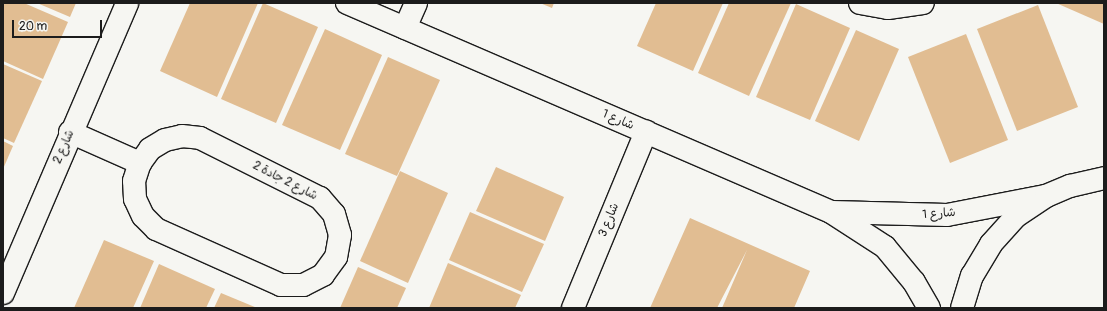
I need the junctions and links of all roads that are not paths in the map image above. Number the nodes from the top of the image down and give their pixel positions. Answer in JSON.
{"nodes":[{"id":1,"x":127,"y":3,"type":"edge"},
{"id":2,"x":347,"y":3,"type":"edge"},
{"id":3,"x":416,"y":3,"type":"edge"},
{"id":4,"x":860,"y":3,"type":"edge"},
{"id":5,"x":924,"y":3,"type":"edge"},
{"id":6,"x":406,"y":28,"type":"junction"},
{"id":7,"x":70,"y":132,"type":"junction"},
{"id":8,"x":646,"y":132,"type":"junction"},
{"id":9,"x":140,"y":163,"type":"junction"},
{"id":10,"x":1101,"y":177,"type":"edge"},
{"id":11,"x":1046,"y":196,"type":"junction"},
{"id":12,"x":831,"y":212,"type":"junction"},
{"id":13,"x":5,"y":280,"type":"edge"},
{"id":14,"x":573,"y":308,"type":"edge"},
{"id":15,"x":929,"y":308,"type":"edge"},
{"id":16,"x":962,"y":308,"type":"edge"}],
"edges":[{"from":1,"to":7,"type":"street","name":"شارع 2"},
{"from":2,"to":6,"type":"street","name":"شارع 1"},
{"from":3,"to":6,"type":"street"},
{"from":4,"to":5,"type":"street"},
{"from":6,"to":8,"type":"street","name":"شارع 1"},
{"from":7,"to":9,"type":"street"},
{"from":7,"to":13,"type":"street","name":"شارع 2"},
{"from":8,"to":12,"type":"street","name":"شارع 1"},
{"from":8,"to":14,"type":"street","name":"شارع 3"},
{"from":9,"to":9,"type":"street","name":"شارع 2 جادة 2"},
{"from":10,"to":11,"type":"street"},
{"from":11,"to":12,"type":"street","name":"شارع 1"},
{"from":11,"to":16,"type":"street"},
{"from":12,"to":15,"type":"street","name":"شارع 1"}]}
